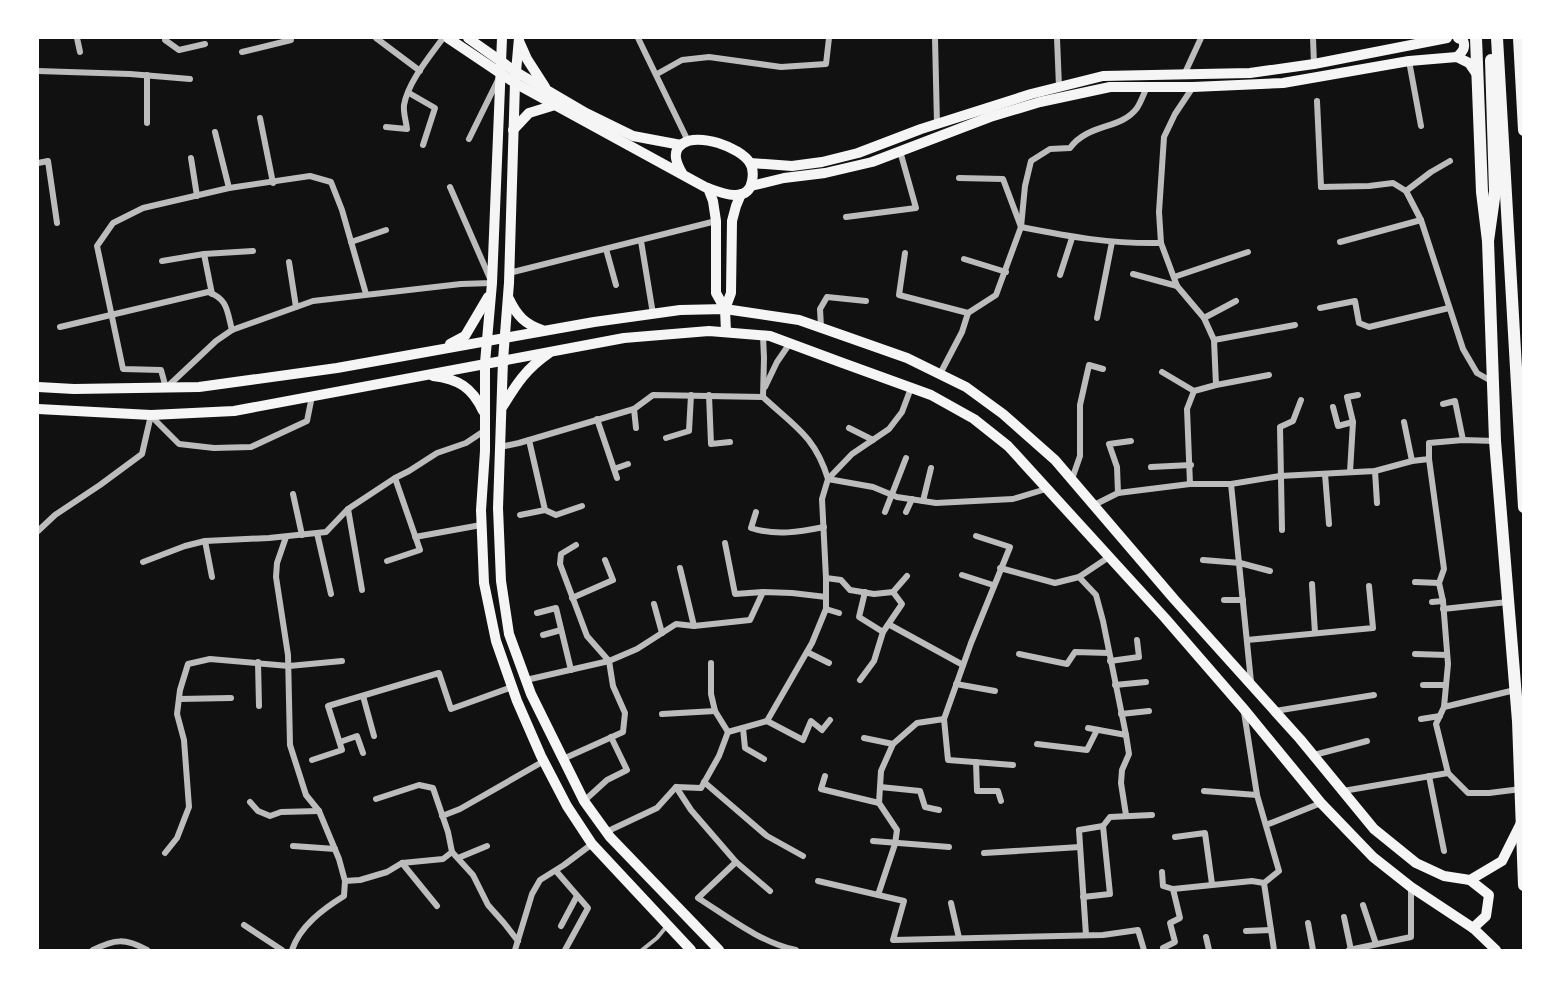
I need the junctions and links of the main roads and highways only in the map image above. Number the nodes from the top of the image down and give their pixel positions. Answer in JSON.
{"nodes":[{"id":1,"x":448,"y":38,"type":"edge"},
{"id":2,"x":468,"y":38,"type":"edge"},
{"id":3,"x":502,"y":38,"type":"edge"},
{"id":4,"x":519,"y":38,"type":"edge"},
{"id":5,"x":1447,"y":38,"type":"edge"},
{"id":6,"x":1458,"y":38,"type":"edge"},
{"id":7,"x":1476,"y":38,"type":"edge"},
{"id":8,"x":1491,"y":38,"type":"edge"},
{"id":9,"x":1497,"y":38,"type":"edge"},
{"id":10,"x":1519,"y":38,"type":"edge"},
{"id":11,"x":1457,"y":57,"type":"junction"},
{"id":12,"x":501,"y":62,"type":"junction"},
{"id":13,"x":501,"y":75,"type":"junction"},
{"id":14,"x":1478,"y":76,"type":"junction"},
{"id":15,"x":515,"y":78,"type":"junction"},
{"id":16,"x":547,"y":90,"type":"junction"},
{"id":17,"x":555,"y":105,"type":"junction"},
{"id":18,"x":513,"y":130,"type":"junction"},
{"id":19,"x":1524,"y":130,"type":"edge"},
{"id":20,"x":685,"y":143,"type":"junction"},
{"id":21,"x":750,"y":163,"type":"junction"},
{"id":22,"x":682,"y":173,"type":"junction"},
{"id":23,"x":751,"y":186,"type":"junction"},
{"id":24,"x":708,"y":188,"type":"junction"},
{"id":25,"x":741,"y":194,"type":"junction"},
{"id":26,"x":1488,"y":241,"type":"junction"},
{"id":27,"x":492,"y":287,"type":"junction"},
{"id":28,"x":508,"y":297,"type":"junction"},
{"id":29,"x":725,"y":309,"type":"junction"},
{"id":30,"x":545,"y":331,"type":"junction"},
{"id":31,"x":726,"y":332,"type":"junction"},
{"id":32,"x":505,"y":338,"type":"junction"},
{"id":33,"x":487,"y":341,"type":"junction"},
{"id":34,"x":439,"y":350,"type":"junction"},
{"id":35,"x":552,"y":351,"type":"junction"},
{"id":36,"x":503,"y":360,"type":"junction"},
{"id":37,"x":485,"y":363,"type":"junction"},
{"id":38,"x":423,"y":375,"type":"junction"},
{"id":39,"x":38,"y":387,"type":"edge"},
{"id":40,"x":38,"y":409,"type":"edge"},
{"id":41,"x":501,"y":409,"type":"junction"},
{"id":42,"x":485,"y":415,"type":"junction"},
{"id":43,"x":1524,"y":507,"type":"edge"},
{"id":44,"x":1511,"y":631,"type":"junction"},
{"id":45,"x":1524,"y":655,"type":"edge"},
{"id":46,"x":1232,"y":663,"type":"junction"},
{"id":47,"x":1216,"y":677,"type":"junction"},
{"id":48,"x":1524,"y":708,"type":"edge"},
{"id":49,"x":1518,"y":721,"type":"junction"},
{"id":50,"x":1522,"y":821,"type":"edge"},
{"id":51,"x":1470,"y":880,"type":"junction"},
{"id":52,"x":1524,"y":885,"type":"edge"},
{"id":53,"x":1473,"y":928,"type":"junction"},
{"id":54,"x":691,"y":951,"type":"edge"},
{"id":55,"x":719,"y":951,"type":"edge"},
{"id":56,"x":1496,"y":951,"type":"edge"}],
"edges":[{"from":1,"to":13,"type":"main road"},
{"from":2,"to":12,"type":"main road"},
{"from":3,"to":12,"type":"main road"},
{"from":4,"to":15,"type":"main road"},
{"from":4,"to":16,"type":"main road"},
{"from":5,"to":21,"type":"main road"},
{"from":6,"to":11,"type":"main road"},
{"from":7,"to":14,"type":"main road"},
{"from":8,"to":26,"type":"main road"},
{"from":9,"to":43,"type":"main road"},
{"from":10,"to":19,"type":"main road"},
{"from":11,"to":14,"type":"main road"},
{"from":11,"to":23,"type":"main road"},
{"from":12,"to":13,"type":"main road"},
{"from":12,"to":15,"type":"main road"},
{"from":13,"to":15,"type":"main road"},
{"from":13,"to":27,"type":"main road"},
{"from":14,"to":26,"type":"main road"},
{"from":15,"to":16,"type":"main road"},
{"from":15,"to":17,"type":"main road"},
{"from":15,"to":18,"type":"main road"},
{"from":16,"to":20,"type":"main road"},
{"from":17,"to":18,"type":"main road"},
{"from":17,"to":22,"type":"main road"},
{"from":18,"to":28,"type":"main road"},
{"from":20,"to":21,"type":"main road"},
{"from":20,"to":22,"type":"main road"},
{"from":21,"to":23,"type":"main road"},
{"from":22,"to":24,"type":"main road"},
{"from":23,"to":25,"type":"main road"},
{"from":24,"to":25,"type":"main road"},
{"from":24,"to":29,"type":"main road"},
{"from":25,"to":29,"type":"main road"},
{"from":26,"to":44,"type":"main road"},
{"from":27,"to":33,"type":"main road"},
{"from":27,"to":34,"type":"main road"},
{"from":28,"to":30,"type":"main road"},
{"from":28,"to":32,"type":"main road"},
{"from":29,"to":30,"type":"main road"},
{"from":29,"to":31,"type":"main road"},
{"from":29,"to":46,"type":"main road"},
{"from":30,"to":32,"type":"main road"},
{"from":31,"to":35,"type":"main road"},
{"from":31,"to":47,"type":"main road"},
{"from":32,"to":33,"type":"main road"},
{"from":32,"to":36,"type":"main road"},
{"from":33,"to":34,"type":"main road"},
{"from":33,"to":37,"type":"main road"},
{"from":34,"to":39,"type":"main road"},
{"from":35,"to":36,"type":"main road"},
{"from":35,"to":41,"type":"main road"},
{"from":36,"to":37,"type":"main road"},
{"from":36,"to":41,"type":"main road"},
{"from":37,"to":38,"type":"main road"},
{"from":37,"to":42,"type":"main road"},
{"from":38,"to":40,"type":"main road"},
{"from":38,"to":42,"type":"main road"},
{"from":41,"to":55,"type":"main road"},
{"from":42,"to":54,"type":"main road"},
{"from":44,"to":45,"type":"main road"},
{"from":44,"to":49,"type":"main road"},
{"from":46,"to":47,"type":"main road"},
{"from":46,"to":51,"type":"main road"},
{"from":47,"to":53,"type":"main road"},
{"from":48,"to":49,"type":"main road"},
{"from":49,"to":50,"type":"main road"},
{"from":50,"to":51,"type":"main road"},
{"from":50,"to":52,"type":"main road"},
{"from":51,"to":53,"type":"main road"},
{"from":53,"to":56,"type":"main road"}]}
